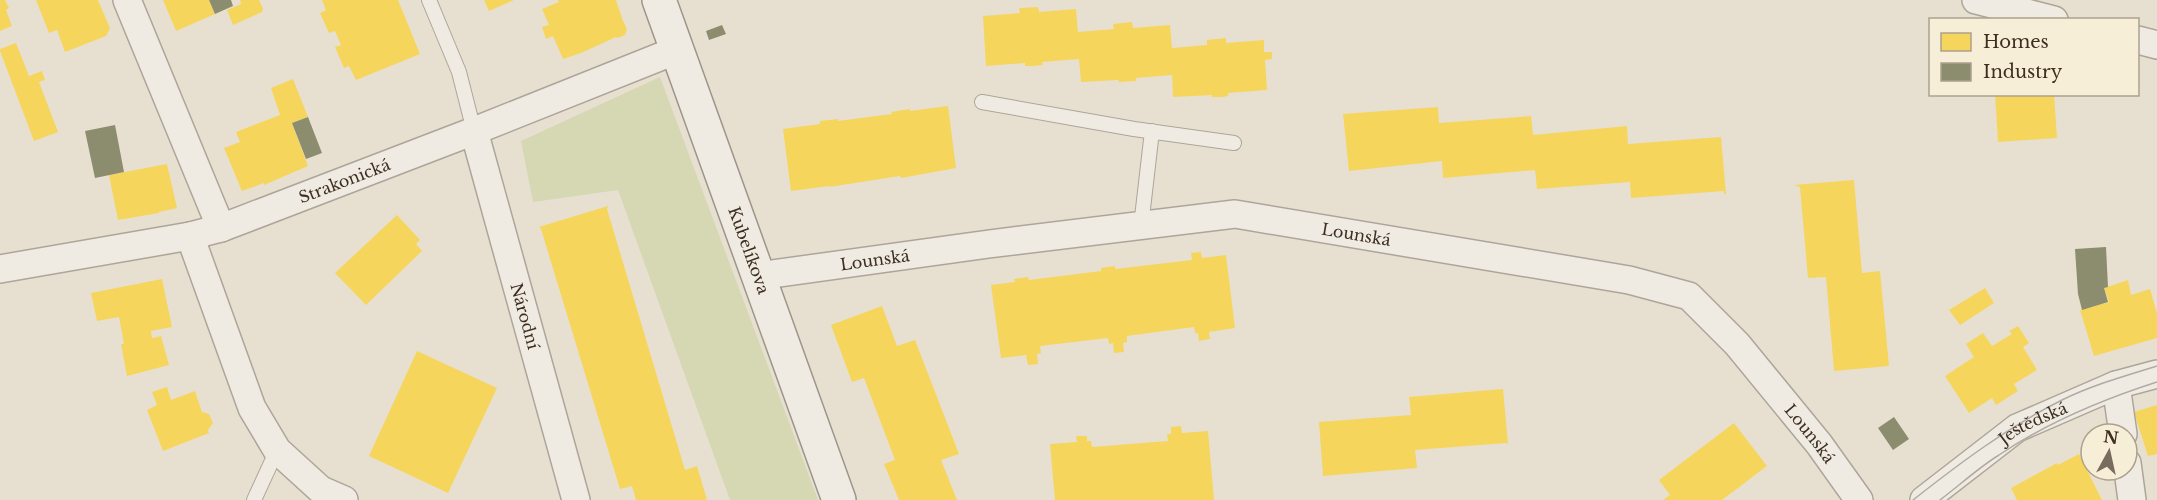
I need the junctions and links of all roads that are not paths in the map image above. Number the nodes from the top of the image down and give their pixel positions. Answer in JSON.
{"nodes":[{"id":1,"x":127,"y":0,"type":"edge"},
{"id":2,"x":429,"y":0,"type":"edge"},
{"id":3,"x":658,"y":0,"type":"edge"},
{"id":4,"x":1976,"y":0,"type":"edge"},
{"id":5,"x":2046,"y":18,"type":"edge"},
{"id":6,"x":2139,"y":40,"type":"edge"},
{"id":7,"x":2157,"y":45,"type":"edge"},
{"id":8,"x":677,"y":50,"type":"junction"},
{"id":9,"x":982,"y":102,"type":"dead end"},
{"id":10,"x":474,"y":131,"type":"junction"},
{"id":11,"x":1152,"y":131,"type":"junction"},
{"id":12,"x":1234,"y":143,"type":"dead end"},
{"id":13,"x":1141,"y":226,"type":"junction"},
{"id":14,"x":221,"y":228,"type":"junction"},
{"id":15,"x":190,"y":236,"type":"junction"},
{"id":16,"x":0,"y":269,"type":"edge"},
{"id":17,"x":758,"y":276,"type":"junction"},
{"id":18,"x":2157,"y":374,"type":"edge"},
{"id":19,"x":2116,"y":385,"type":"junction"},
{"id":20,"x":2121,"y":422,"type":"edge"},
{"id":21,"x":277,"y":450,"type":"junction"},
{"id":22,"x":2130,"y":482,"type":"edge"},
{"id":23,"x":254,"y":500,"type":"edge"},
{"id":24,"x":344,"y":500,"type":"edge"},
{"id":25,"x":576,"y":500,"type":"edge"},
{"id":26,"x":839,"y":500,"type":"edge"},
{"id":27,"x":1859,"y":500,"type":"edge"},
{"id":28,"x":1924,"y":500,"type":"edge"},
{"id":29,"x":2132,"y":500,"type":"edge"}],
"edges":[{"from":1,"to":14,"type":"street"},
{"from":2,"to":10,"type":"lane"},
{"from":3,"to":8,"type":"street","name":"Kubelíkova"},
{"from":4,"to":5,"type":"street"},
{"from":6,"to":7,"type":"street"},
{"from":8,"to":10,"type":"street","name":"Strakonická"},
{"from":8,"to":17,"type":"street","name":"Kubelíkova"},
{"from":9,"to":11,"type":"lane"},
{"from":10,"to":14,"type":"street","name":"Strakonická"},
{"from":10,"to":25,"type":"street","name":"Národní"},
{"from":11,"to":12,"type":"lane"},
{"from":11,"to":13,"type":"lane"},
{"from":13,"to":17,"type":"street","name":"Lounská"},
{"from":13,"to":27,"type":"street","name":"Lounská"},
{"from":14,"to":15,"type":"street","name":"Strakonická"},
{"from":15,"to":16,"type":"street","name":"Strakonická"},
{"from":15,"to":21,"type":"street"},
{"from":17,"to":26,"type":"street","name":"Kubelíkova"},
{"from":18,"to":19,"type":"street","name":"Ještědská"},
{"from":19,"to":20,"type":"street"},
{"from":19,"to":28,"type":"street","name":"Ještědská"},
{"from":21,"to":23,"type":"lane"},
{"from":21,"to":24,"type":"street"},
{"from":22,"to":29,"type":"street"}]}
